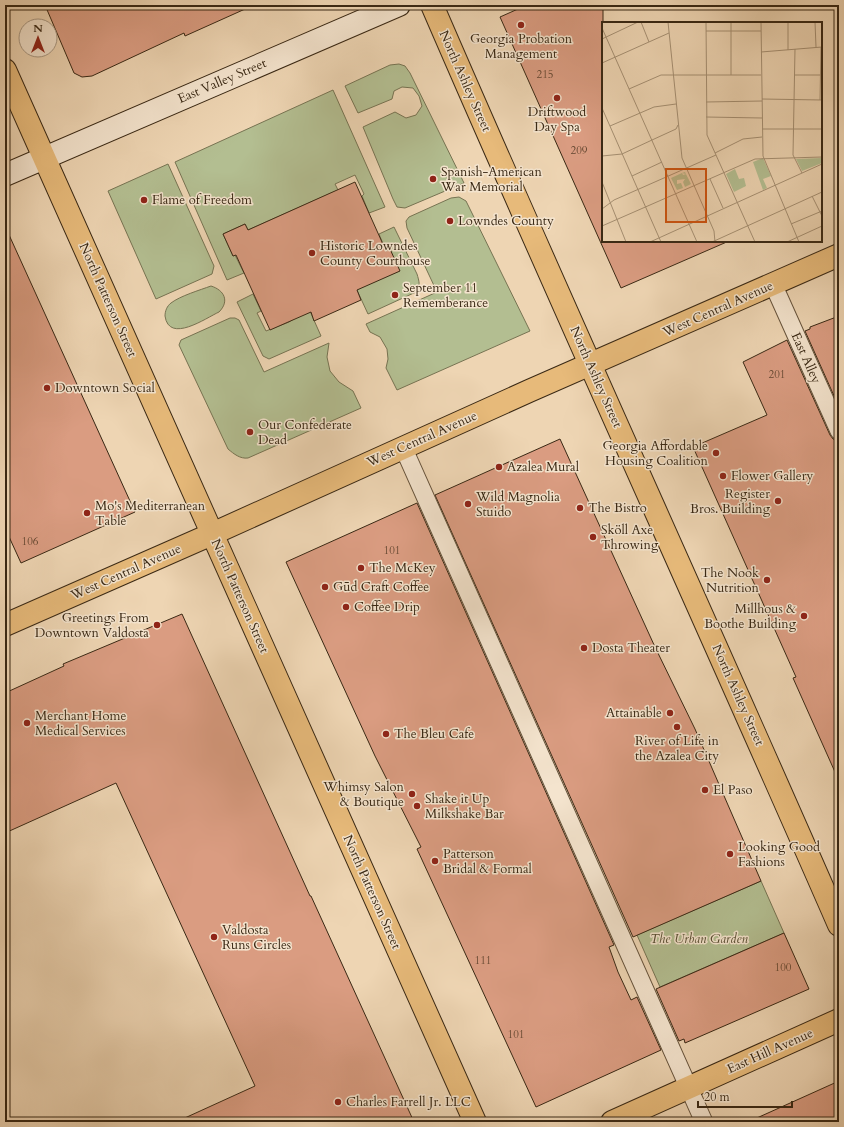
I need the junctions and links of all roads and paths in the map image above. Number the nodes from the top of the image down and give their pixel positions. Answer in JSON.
{"nodes":[{"id":1,"x":399,"y":5,"type":"edge"},
{"id":2,"x":432,"y":5,"type":"edge"},
{"id":3,"x":5,"y":70,"type":"edge"},
{"id":4,"x":44,"y":158,"type":"junction"},
{"id":5,"x":5,"y":175,"type":"edge"},
{"id":6,"x":839,"y":255,"type":"edge"},
{"id":7,"x":773,"y":284,"type":"junction"},
{"id":8,"x":591,"y":365,"type":"junction"},
{"id":9,"x":839,"y":431,"type":"edge"},
{"id":10,"x":403,"y":448,"type":"junction"},
{"id":11,"x":212,"y":534,"type":"junction"},
{"id":12,"x":5,"y":625,"type":"edge"},
{"id":13,"x":839,"y":925,"type":"edge"},
{"id":14,"x":839,"y":1020,"type":"edge"},
{"id":15,"x":689,"y":1088,"type":"junction"},
{"id":16,"x":475,"y":1122,"type":"edge"},
{"id":17,"x":612,"y":1122,"type":"edge"},
{"id":18,"x":704,"y":1122,"type":"edge"}],
"edges":[{"from":1,"to":4,"type":"street","name":"East Valley Street"},
{"from":2,"to":8,"type":"main road","name":"North Ashley Street"},
{"from":3,"to":4,"type":"main road","name":"North Patterson Street"},
{"from":4,"to":5,"type":"street","name":"East Valley Street"},
{"from":4,"to":11,"type":"main road","name":"North Patterson Street"},
{"from":6,"to":7,"type":"main road","name":"West Central Avenue"},
{"from":7,"to":8,"type":"main road","name":"West Central Avenue"},
{"from":7,"to":9,"type":"lane","name":"East Alley"},
{"from":8,"to":10,"type":"main road","name":"West Central Avenue"},
{"from":8,"to":13,"type":"main road","name":"North Ashley Street"},
{"from":10,"to":11,"type":"main road","name":"West Central Avenue"},
{"from":10,"to":15,"type":"lane"},
{"from":11,"to":12,"type":"main road","name":"West Central Avenue"},
{"from":11,"to":16,"type":"main road","name":"North Patterson Street"},
{"from":14,"to":15,"type":"main road","name":"East Hill Avenue"},
{"from":15,"to":17,"type":"main road","name":"East Hill Avenue"},
{"from":15,"to":18,"type":"lane"}]}
